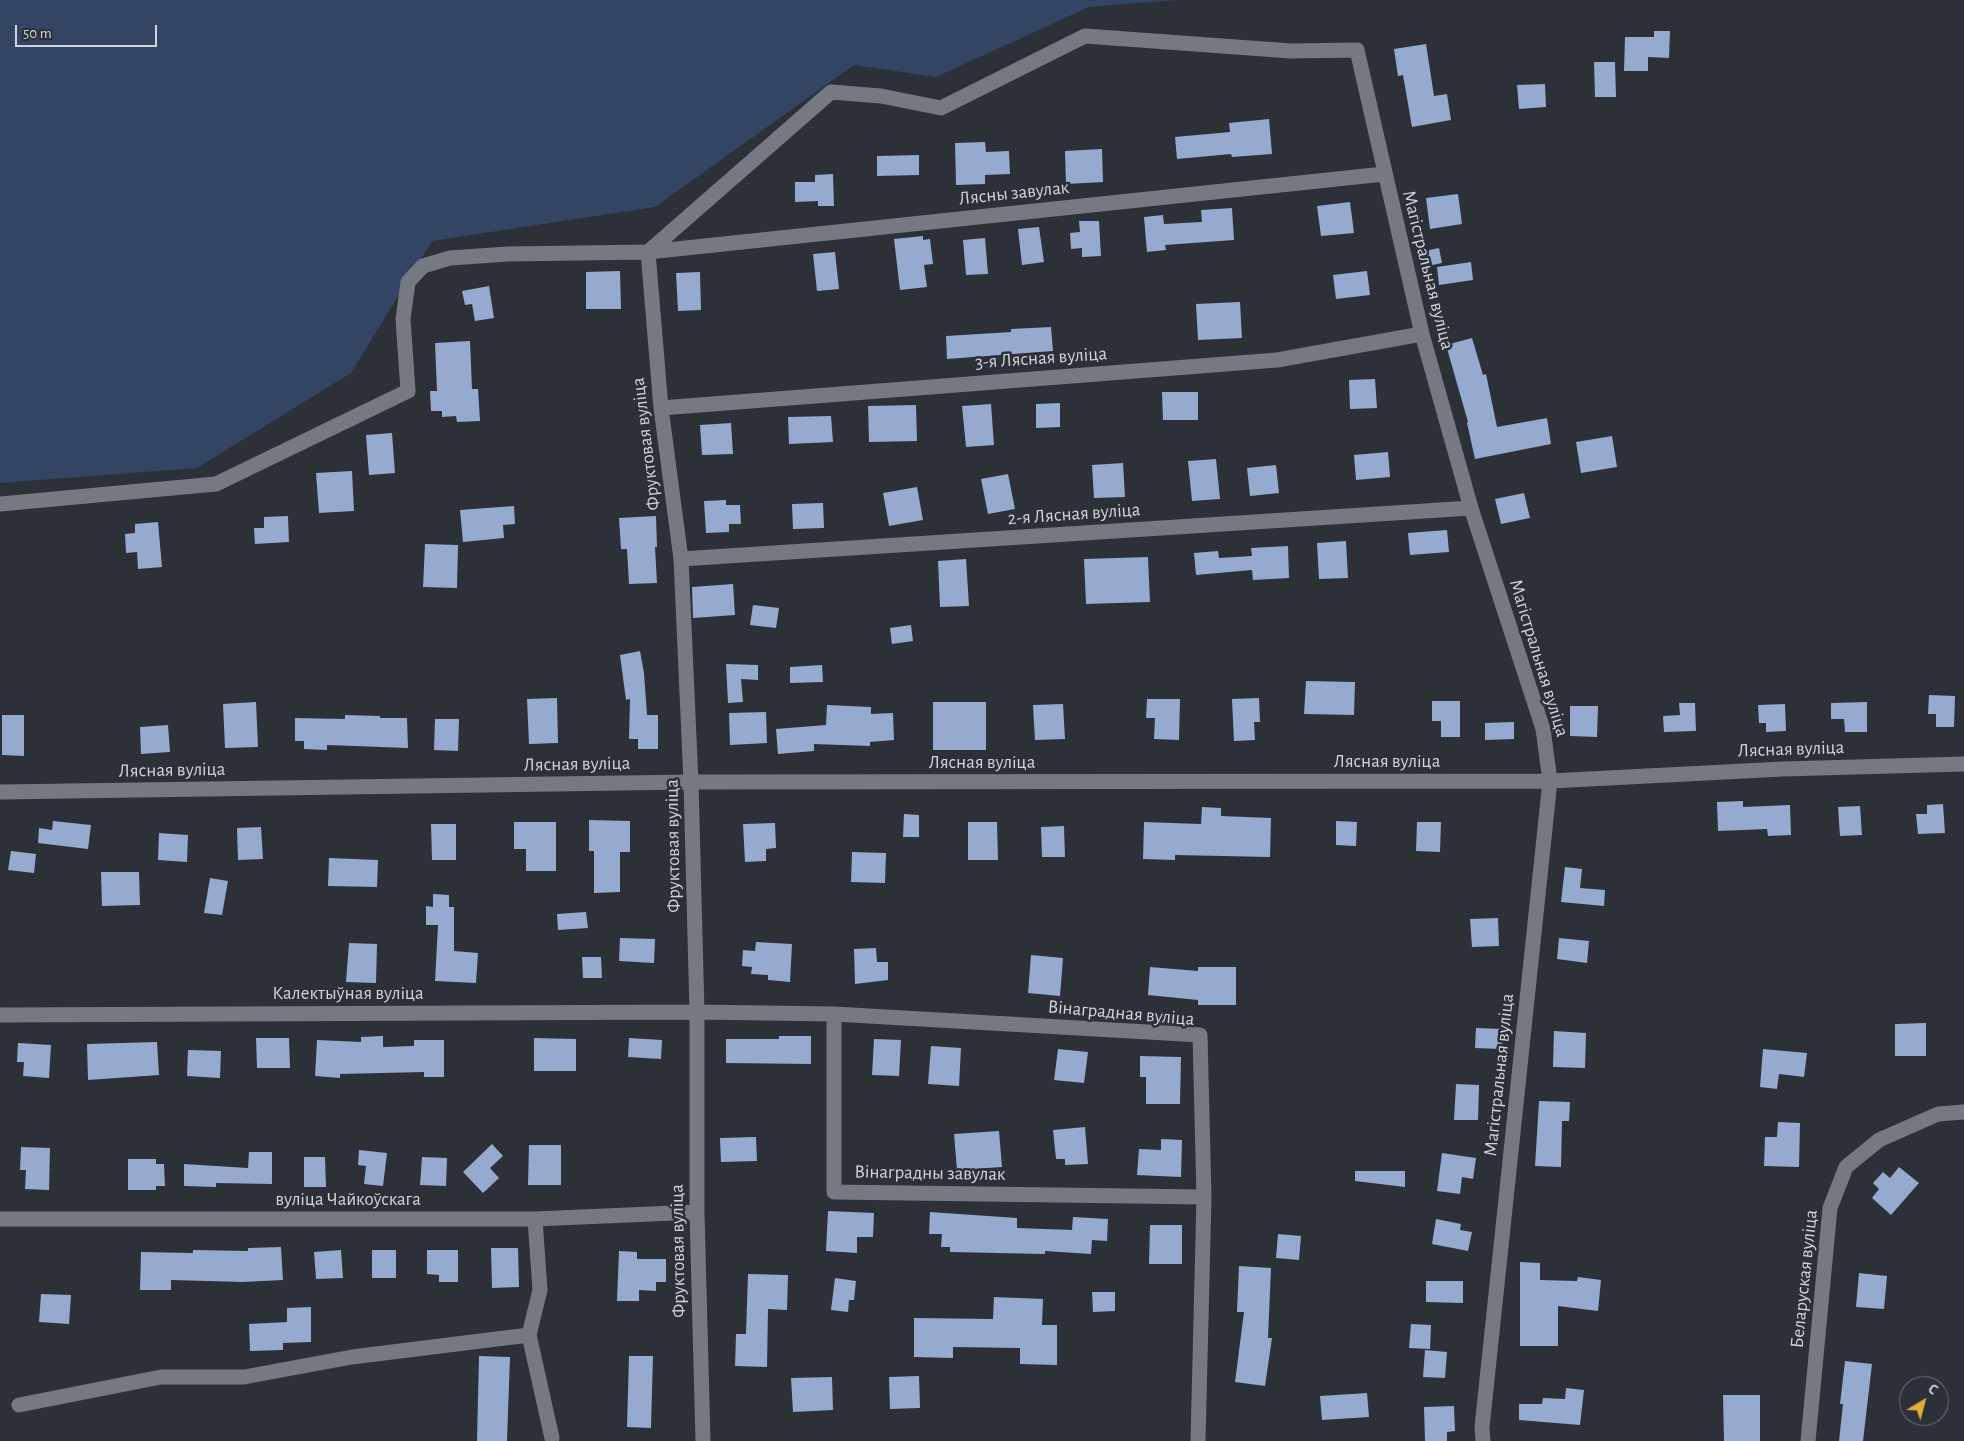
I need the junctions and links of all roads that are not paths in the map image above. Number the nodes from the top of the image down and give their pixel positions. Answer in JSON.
{"nodes":[{"id":1,"x":1384,"y":174,"type":"junction"},
{"id":2,"x":648,"y":252,"type":"junction"},
{"id":3,"x":1422,"y":334,"type":"junction"},
{"id":4,"x":661,"y":408,"type":"junction"},
{"id":5,"x":0,"y":504,"type":"edge"},
{"id":6,"x":1471,"y":508,"type":"junction"},
{"id":7,"x":681,"y":559,"type":"junction"},
{"id":8,"x":1964,"y":764,"type":"edge"},
{"id":9,"x":1550,"y":781,"type":"junction"},
{"id":10,"x":691,"y":782,"type":"junction"},
{"id":11,"x":0,"y":792,"type":"edge"},
{"id":12,"x":697,"y":1012,"type":"junction"},
{"id":13,"x":0,"y":1014,"type":"edge"},
{"id":14,"x":834,"y":1014,"type":"junction"},
{"id":15,"x":1964,"y":1112,"type":"edge"},
{"id":16,"x":1204,"y":1197,"type":"junction"},
{"id":17,"x":697,"y":1212,"type":"junction"},
{"id":18,"x":535,"y":1218,"type":"junction"},
{"id":19,"x":0,"y":1219,"type":"edge"},
{"id":20,"x":530,"y":1335,"type":"junction"},
{"id":21,"x":19,"y":1405,"type":"dead end"},
{"id":22,"x":552,"y":1438,"type":"dead end"},
{"id":23,"x":703,"y":1441,"type":"edge"},
{"id":24,"x":1198,"y":1441,"type":"edge"},
{"id":25,"x":1483,"y":1441,"type":"edge"},
{"id":26,"x":1808,"y":1441,"type":"edge"}],
"edges":[{"from":1,"to":2,"type":"street","name":"Лясны завулак"},
{"from":1,"to":2,"type":"street","name":"Магістральная вуліца"},
{"from":1,"to":3,"type":"street","name":"Магістральная вуліца"},
{"from":2,"to":4,"type":"street","name":"Фруктовая вуліца"},
{"from":2,"to":5,"type":"street","name":"Лясны завулак"},
{"from":3,"to":4,"type":"street","name":"3-я Лясная вуліца"},
{"from":3,"to":6,"type":"street","name":"Магістральная вуліца"},
{"from":4,"to":7,"type":"street","name":"Фруктовая вуліца"},
{"from":6,"to":7,"type":"street","name":"2-я Лясная вуліца"},
{"from":6,"to":9,"type":"street","name":"Магістральная вуліца"},
{"from":7,"to":10,"type":"street","name":"Фруктовая вуліца"},
{"from":8,"to":9,"type":"street","name":"Лясная вуліца"},
{"from":9,"to":10,"type":"street","name":"Лясная вуліца"},
{"from":9,"to":25,"type":"street","name":"Магістральная вуліца"},
{"from":10,"to":11,"type":"street","name":"Лясная вуліца"},
{"from":10,"to":12,"type":"street","name":"Фруктовая вуліца"},
{"from":12,"to":13,"type":"street","name":"Калектыўная вуліца"},
{"from":12,"to":14,"type":"street","name":"Вінаградная вуліца"},
{"from":12,"to":17,"type":"street","name":"Фруктовая вуліца"},
{"from":14,"to":16,"type":"street","name":"Вінаградная вуліца"},
{"from":14,"to":16,"type":"street","name":"Вінаградны завулак"},
{"from":15,"to":26,"type":"street","name":"Беларуская вуліца"},
{"from":16,"to":24,"type":"street","name":"Вінаградная вуліца"},
{"from":17,"to":18,"type":"street","name":"вуліца Чайкоўскага"},
{"from":17,"to":23,"type":"street","name":"Фруктовая вуліца"},
{"from":18,"to":19,"type":"street","name":"вуліца Чайкоўскага"},
{"from":18,"to":20,"type":"street"},
{"from":20,"to":21,"type":"street"},
{"from":20,"to":22,"type":"street"}]}
